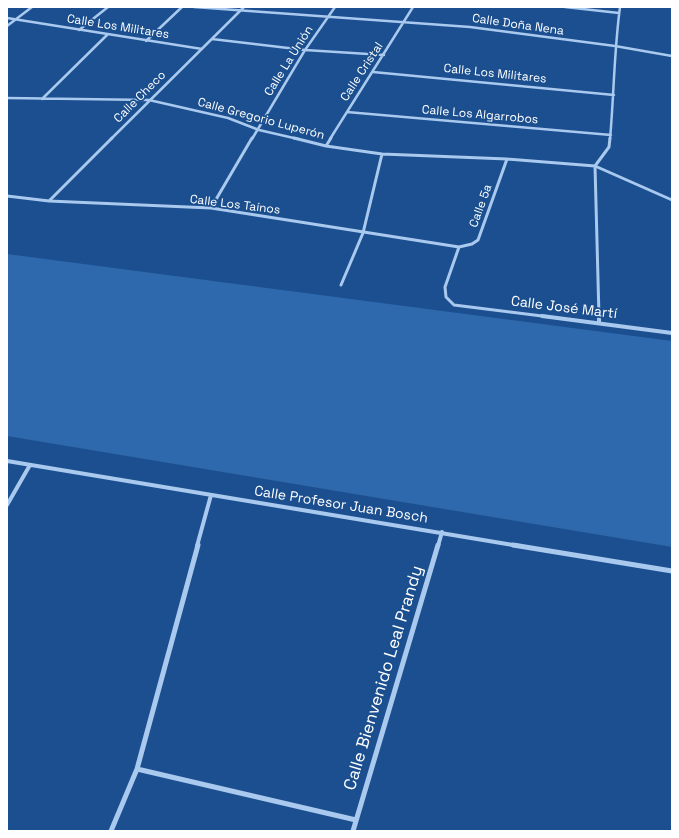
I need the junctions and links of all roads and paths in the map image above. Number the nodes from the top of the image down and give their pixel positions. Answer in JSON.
{"nodes":[{"id":1,"x":32,"y":7,"type":"edge"},
{"id":2,"x":108,"y":7,"type":"edge"},
{"id":3,"x":182,"y":7,"type":"edge"},
{"id":4,"x":194,"y":7,"type":"edge"},
{"id":5,"x":244,"y":7,"type":"edge"},
{"id":6,"x":335,"y":7,"type":"edge"},
{"id":7,"x":413,"y":7,"type":"edge"},
{"id":8,"x":565,"y":7,"type":"edge"},
{"id":9,"x":620,"y":7,"type":"edge"},
{"id":10,"x":240,"y":11,"type":"junction"},
{"id":11,"x":619,"y":13,"type":"junction"},
{"id":12,"x":328,"y":17,"type":"junction"},
{"id":13,"x":7,"y":18,"type":"edge"},
{"id":14,"x":16,"y":20,"type":"junction"},
{"id":15,"x":405,"y":22,"type":"junction"},
{"id":16,"x":7,"y":26,"type":"edge"},
{"id":17,"x":79,"y":30,"type":"junction"},
{"id":18,"x":107,"y":35,"type":"junction"},
{"id":19,"x":212,"y":39,"type":"junction"},
{"id":20,"x":146,"y":41,"type":"junction"},
{"id":21,"x":615,"y":46,"type":"junction"},
{"id":22,"x":202,"y":50,"type":"junction"},
{"id":23,"x":305,"y":50,"type":"junction"},
{"id":24,"x":384,"y":55,"type":"junction"},
{"id":25,"x":672,"y":56,"type":"edge"},
{"id":26,"x":373,"y":72,"type":"junction"},
{"id":27,"x":614,"y":95,"type":"junction"},
{"id":28,"x":7,"y":98,"type":"edge"},
{"id":29,"x":12,"y":99,"type":"junction"},
{"id":30,"x":41,"y":99,"type":"junction"},
{"id":31,"x":149,"y":100,"type":"junction"},
{"id":32,"x":7,"y":103,"type":"edge"},
{"id":33,"x":347,"y":112,"type":"junction"},
{"id":34,"x":259,"y":130,"type":"junction"},
{"id":35,"x":610,"y":135,"type":"junction"},
{"id":36,"x":326,"y":146,"type":"junction"},
{"id":37,"x":382,"y":154,"type":"junction"},
{"id":38,"x":507,"y":159,"type":"junction"},
{"id":39,"x":595,"y":166,"type":"junction"},
{"id":40,"x":7,"y":196,"type":"edge"},
{"id":41,"x":672,"y":200,"type":"edge"},
{"id":42,"x":49,"y":201,"type":"junction"},
{"id":43,"x":211,"y":208,"type":"junction"},
{"id":44,"x":363,"y":233,"type":"junction"},
{"id":45,"x":459,"y":247,"type":"junction"},
{"id":46,"x":341,"y":285,"type":"dead end"},
{"id":47,"x":598,"y":323,"type":"junction"},
{"id":48,"x":672,"y":333,"type":"edge"},
{"id":49,"x":7,"y":461,"type":"edge"},
{"id":50,"x":30,"y":465,"type":"junction"},
{"id":51,"x":211,"y":494,"type":"junction"},
{"id":52,"x":7,"y":505,"type":"edge"},
{"id":53,"x":442,"y":532,"type":"junction"},
{"id":54,"x":672,"y":571,"type":"edge"},
{"id":55,"x":137,"y":769,"type":"junction"},
{"id":56,"x":356,"y":820,"type":"junction"},
{"id":57,"x":111,"y":831,"type":"edge"},
{"id":58,"x":353,"y":831,"type":"edge"}],
"edges":[{"from":1,"to":14,"type":"street"},
{"from":2,"to":17,"type":"street"},
{"from":3,"to":20,"type":"street"},
{"from":4,"to":10,"type":"street","name":"Calle Doña Nena"},
{"from":5,"to":10,"type":"street","name":"Calle Checo"},
{"from":6,"to":12,"type":"street","name":"Calle La Unión"},
{"from":7,"to":15,"type":"street","name":"Calle Cristal"},
{"from":8,"to":11,"type":"street"},
{"from":9,"to":11,"type":"street"},
{"from":10,"to":12,"type":"street","name":"Calle Doña Nena"},
{"from":10,"to":19,"type":"street","name":"Calle Checo"},
{"from":11,"to":21,"type":"street"},
{"from":12,"to":15,"type":"street","name":"Calle Doña Nena"},
{"from":12,"to":23,"type":"street","name":"Calle La Unión"},
{"from":13,"to":14,"type":"street","name":"Calle Los Militares"},
{"from":14,"to":16,"type":"street"},
{"from":14,"to":17,"type":"street","name":"Calle Los Militares"},
{"from":15,"to":21,"type":"street","name":"Calle Doña Nena"},
{"from":15,"to":24,"type":"street","name":"Calle Cristal"},
{"from":17,"to":18,"type":"street","name":"Calle Los Militares"},
{"from":18,"to":20,"type":"street","name":"Calle Los Militares"},
{"from":18,"to":30,"type":"street"},
{"from":19,"to":22,"type":"street","name":"Calle Checo"},
{"from":19,"to":23,"type":"street"},
{"from":20,"to":22,"type":"street","name":"Calle Los Militares"},
{"from":21,"to":25,"type":"street","name":"Calle Doña Nena"},
{"from":21,"to":27,"type":"street"},
{"from":22,"to":31,"type":"street","name":"Calle Checo"},
{"from":23,"to":24,"type":"street"},
{"from":23,"to":34,"type":"street","name":"Calle La Unión"},
{"from":24,"to":26,"type":"street","name":"Calle Cristal"},
{"from":26,"to":27,"type":"street","name":"Calle Los Militares"},
{"from":26,"to":33,"type":"street","name":"Calle Cristal"},
{"from":27,"to":35,"type":"street"},
{"from":28,"to":29,"type":"street","name":"Calle Gregorio Luperón"},
{"from":29,"to":30,"type":"street","name":"Calle Gregorio Luperón"},
{"from":29,"to":32,"type":"street"},
{"from":30,"to":31,"type":"street","name":"Calle Gregorio Luperón"},
{"from":31,"to":34,"type":"street","name":"Calle Gregorio Luperón"},
{"from":31,"to":42,"type":"street","name":"Calle Checo"},
{"from":33,"to":35,"type":"street","name":"Calle Los Algarrobos"},
{"from":33,"to":36,"type":"street","name":"Calle Cristal"},
{"from":34,"to":36,"type":"street","name":"Calle Gregorio Luperón"},
{"from":34,"to":43,"type":"street","name":"Calle La Unión"},
{"from":35,"to":39,"type":"street"},
{"from":36,"to":37,"type":"street","name":"Calle Gregorio Luperón"},
{"from":37,"to":38,"type":"street","name":"Calle Gregorio Luperón"},
{"from":37,"to":44,"type":"street"},
{"from":38,"to":39,"type":"street","name":"Calle Gregorio Luperón"},
{"from":38,"to":45,"type":"street","name":"Calle 5a"},
{"from":39,"to":41,"type":"street","name":"Calle Gregorio Luperón"},
{"from":39,"to":47,"type":"street"},
{"from":40,"to":42,"type":"street","name":"Calle Los Taínos"},
{"from":42,"to":43,"type":"street","name":"Calle Los Taínos"},
{"from":43,"to":44,"type":"street","name":"Calle Los Taínos"},
{"from":44,"to":45,"type":"street","name":"Calle Los Taínos"},
{"from":44,"to":46,"type":"street"},
{"from":45,"to":47,"type":"street","name":"Calle José Martí"},
{"from":47,"to":48,"type":"street","name":"Calle José Martí"},
{"from":49,"to":50,"type":"street","name":"Calle Profesor Juan Bosch"},
{"from":50,"to":51,"type":"street","name":"Calle Profesor Juan Bosch"},
{"from":50,"to":52,"type":"street"},
{"from":51,"to":53,"type":"street","name":"Calle Profesor Juan Bosch"},
{"from":51,"to":55,"type":"street"},
{"from":53,"to":54,"type":"street","name":"Calle Profesor Juan Bosch"},
{"from":53,"to":56,"type":"street","name":"Calle Bienvenido Leal Prandy"},
{"from":55,"to":56,"type":"street"},
{"from":55,"to":57,"type":"street"},
{"from":56,"to":58,"type":"street","name":"Calle Bienvenido Leal Prandy"}]}
